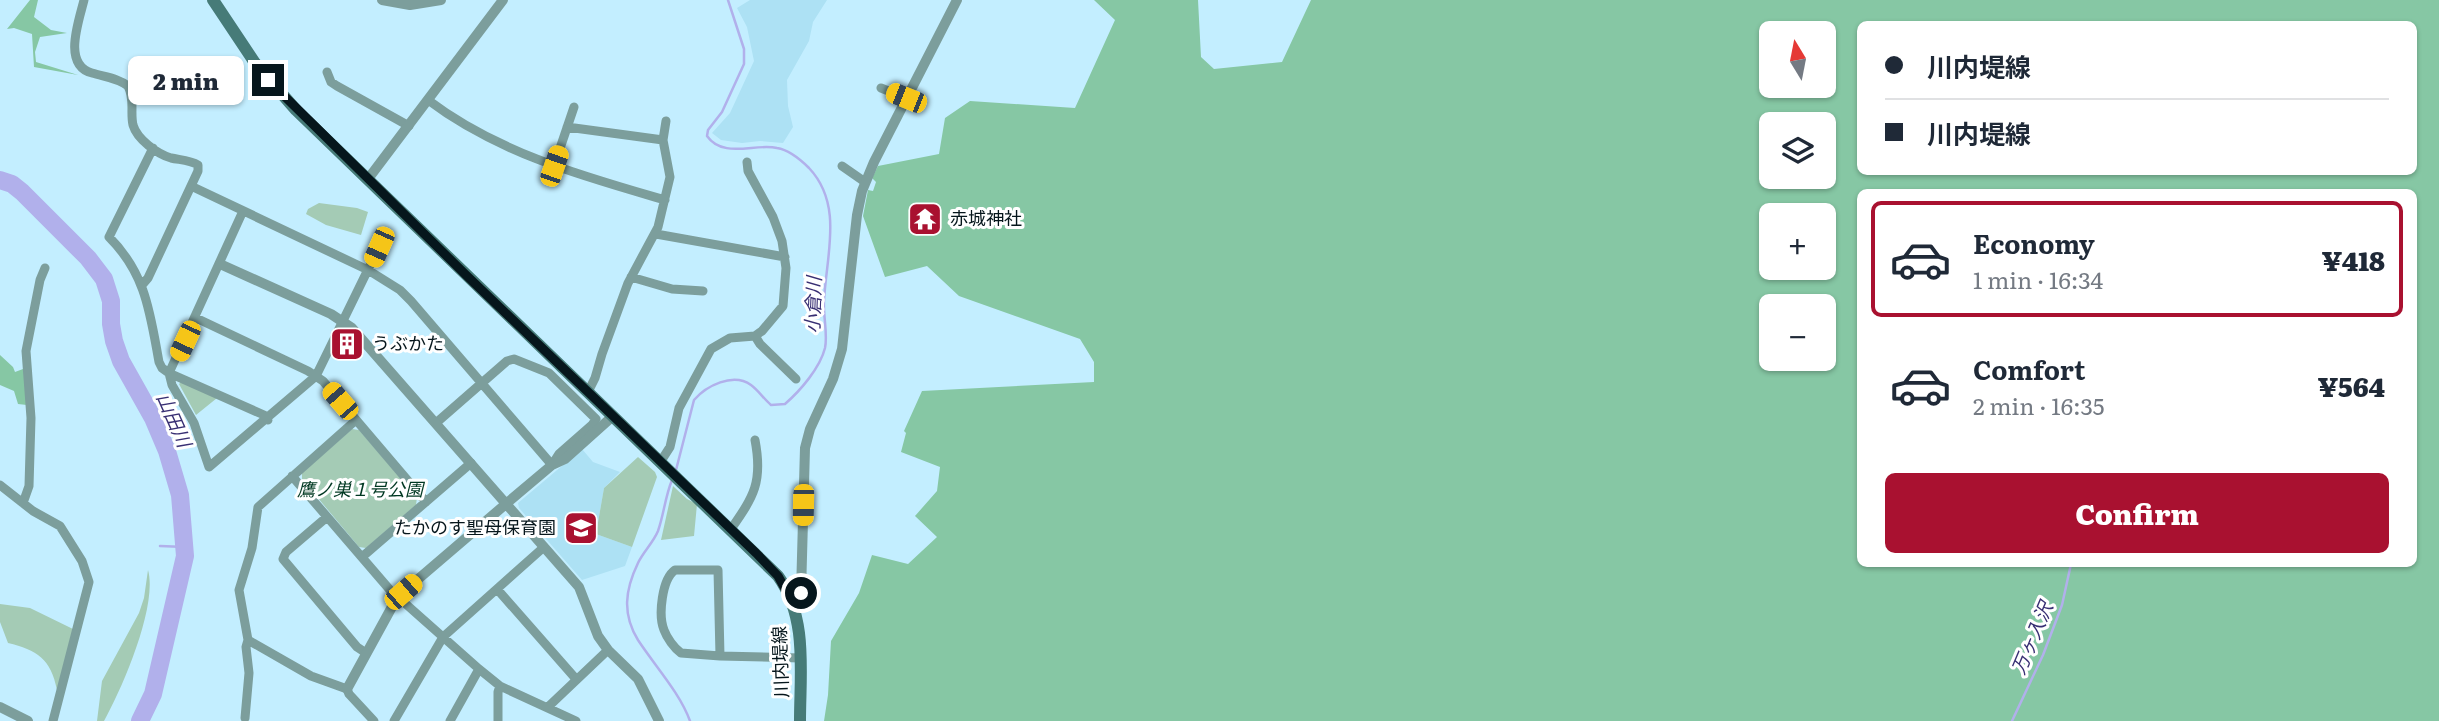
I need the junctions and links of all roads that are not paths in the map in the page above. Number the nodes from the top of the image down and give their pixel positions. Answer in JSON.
{"nodes":[{"id":1,"x":84,"y":0,"type":"edge"},
{"id":2,"x":213,"y":0,"type":"edge"},
{"id":3,"x":382,"y":0,"type":"edge"},
{"id":4,"x":441,"y":0,"type":"edge"},
{"id":5,"x":503,"y":0,"type":"edge"},
{"id":6,"x":957,"y":0,"type":"edge"},
{"id":7,"x":327,"y":72,"type":"dead end"},
{"id":8,"x":881,"y":88,"type":"dead end"},
{"id":9,"x":906,"y":98,"type":"junction"},
{"id":10,"x":428,"y":100,"type":"junction"},
{"id":11,"x":574,"y":107,"type":"dead end"},
{"id":12,"x":666,"y":121,"type":"dead end"},
{"id":13,"x":409,"y":126,"type":"junction"},
{"id":14,"x":567,"y":127,"type":"junction"},
{"id":15,"x":663,"y":140,"type":"junction"},
{"id":16,"x":153,"y":148,"type":"junction"},
{"id":17,"x":747,"y":162,"type":"dead end"},
{"id":18,"x":554,"y":166,"type":"junction"},
{"id":19,"x":842,"y":166,"type":"dead end"},
{"id":20,"x":368,"y":180,"type":"junction"},
{"id":21,"x":865,"y":182,"type":"junction"},
{"id":22,"x":191,"y":186,"type":"junction"},
{"id":23,"x":664,"y":200,"type":"junction"},
{"id":24,"x":243,"y":211,"type":"junction"},
{"id":25,"x":656,"y":234,"type":"junction"},
{"id":26,"x":379,"y":247,"type":"dead end"},
{"id":27,"x":785,"y":257,"type":"junction"},
{"id":28,"x":220,"y":264,"type":"junction"},
{"id":29,"x":45,"y":268,"type":"dead end"},
{"id":30,"x":368,"y":270,"type":"junction"},
{"id":31,"x":631,"y":277,"type":"junction"},
{"id":32,"x":142,"y":285,"type":"junction"},
{"id":33,"x":703,"y":291,"type":"dead end"},
{"id":34,"x":195,"y":318,"type":"junction"},
{"id":35,"x":344,"y":322,"type":"junction"},
{"id":36,"x":755,"y":336,"type":"junction"},
{"id":37,"x":169,"y":373,"type":"junction"},
{"id":38,"x":317,"y":376,"type":"junction"},
{"id":39,"x":796,"y":379,"type":"dead end"},
{"id":40,"x":481,"y":383,"type":"junction"},
{"id":41,"x":588,"y":392,"type":"junction"},
{"id":42,"x":613,"y":416,"type":"junction"},
{"id":43,"x":268,"y":420,"type":"junction"},
{"id":44,"x":356,"y":420,"type":"junction"},
{"id":45,"x":436,"y":423,"type":"junction"},
{"id":46,"x":755,"y":440,"type":"dead end"},
{"id":47,"x":471,"y":463,"type":"junction"},
{"id":48,"x":552,"y":465,"type":"junction"},
{"id":49,"x":670,"y":470,"type":"junction"},
{"id":50,"x":292,"y":476,"type":"junction"},
{"id":51,"x":0,"y":485,"type":"edge"},
{"id":52,"x":426,"y":502,"type":"junction"},
{"id":53,"x":23,"y":503,"type":"junction"},
{"id":54,"x":506,"y":503,"type":"junction"},
{"id":55,"x":327,"y":517,"type":"junction"},
{"id":56,"x":731,"y":529,"type":"junction"},
{"id":57,"x":544,"y":547,"type":"junction"},
{"id":58,"x":362,"y":558,"type":"junction"},
{"id":59,"x":497,"y":589,"type":"junction"},
{"id":60,"x":398,"y":598,"type":"junction"},
{"id":61,"x":793,"y":603,"type":"junction"},
{"id":62,"x":443,"y":636,"type":"junction"},
{"id":63,"x":248,"y":640,"type":"junction"},
{"id":64,"x":608,"y":649,"type":"junction"},
{"id":65,"x":366,"y":653,"type":"junction"},
{"id":66,"x":720,"y":656,"type":"junction"},
{"id":67,"x":801,"y":659,"type":"junction"},
{"id":68,"x":479,"y":669,"type":"junction"},
{"id":69,"x":576,"y":679,"type":"junction"},
{"id":70,"x":500,"y":686,"type":"junction"},
{"id":71,"x":347,"y":689,"type":"junction"},
{"id":72,"x":549,"y":706,"type":"junction"},
{"id":73,"x":0,"y":707,"type":"edge"},
{"id":74,"x":245,"y":718,"type":"dead end"},
{"id":75,"x":29,"y":721,"type":"edge"},
{"id":76,"x":53,"y":721,"type":"edge"},
{"id":77,"x":374,"y":721,"type":"edge"},
{"id":78,"x":394,"y":721,"type":"edge"},
{"id":79,"x":450,"y":721,"type":"edge"},
{"id":80,"x":498,"y":721,"type":"edge"},
{"id":81,"x":576,"y":721,"type":"edge"},
{"id":82,"x":659,"y":721,"type":"edge"},
{"id":83,"x":800,"y":721,"type":"edge"}],
"edges":[{"from":1,"to":16,"type":"street"},
{"from":2,"to":20,"type":"main road","name":"川内堤線"},
{"from":3,"to":4,"type":"street"},
{"from":5,"to":10,"type":"street"},
{"from":6,"to":9,"type":"street"},
{"from":7,"to":13,"type":"street"},
{"from":8,"to":9,"type":"street"},
{"from":9,"to":21,"type":"street"},
{"from":10,"to":13,"type":"street"},
{"from":10,"to":18,"type":"street"},
{"from":11,"to":14,"type":"street"},
{"from":12,"to":15,"type":"street"},
{"from":13,"to":20,"type":"street"},
{"from":14,"to":15,"type":"street"},
{"from":14,"to":18,"type":"street"},
{"from":15,"to":23,"type":"street"},
{"from":16,"to":22,"type":"street"},
{"from":16,"to":32,"type":"street"},
{"from":17,"to":27,"type":"street"},
{"from":18,"to":23,"type":"street"},
{"from":19,"to":21,"type":"street"},
{"from":20,"to":41,"type":"main road","name":"川内堤線"},
{"from":21,"to":61,"type":"street"},
{"from":22,"to":24,"type":"street"},
{"from":22,"to":32,"type":"street"},
{"from":23,"to":25,"type":"street"},
{"from":24,"to":28,"type":"street"},
{"from":24,"to":30,"type":"street"},
{"from":25,"to":27,"type":"street"},
{"from":25,"to":31,"type":"street"},
{"from":26,"to":30,"type":"street"},
{"from":27,"to":36,"type":"street"},
{"from":28,"to":34,"type":"street"},
{"from":28,"to":35,"type":"street"},
{"from":29,"to":53,"type":"street"},
{"from":30,"to":35,"type":"street"},
{"from":30,"to":40,"type":"street"},
{"from":31,"to":33,"type":"street"},
{"from":31,"to":41,"type":"street"},
{"from":32,"to":37,"type":"street"},
{"from":34,"to":37,"type":"street"},
{"from":34,"to":38,"type":"street"},
{"from":35,"to":38,"type":"street"},
{"from":35,"to":45,"type":"street"},
{"from":36,"to":39,"type":"street"},
{"from":36,"to":49,"type":"street"},
{"from":37,"to":43,"type":"street"},
{"from":37,"to":43,"type":"street"},
{"from":38,"to":43,"type":"street"},
{"from":38,"to":44,"type":"street"},
{"from":40,"to":45,"type":"street"},
{"from":40,"to":48,"type":"street"},
{"from":40,"to":48,"type":"street"},
{"from":41,"to":42,"type":"main road","name":"川内堤線"},
{"from":42,"to":48,"type":"street"},
{"from":42,"to":49,"type":"main road","name":"川内堤線"},
{"from":44,"to":50,"type":"street"},
{"from":44,"to":52,"type":"street"},
{"from":45,"to":47,"type":"street"},
{"from":46,"to":56,"type":"street"},
{"from":47,"to":52,"type":"street"},
{"from":47,"to":54,"type":"street"},
{"from":48,"to":54,"type":"street"},
{"from":49,"to":56,"type":"main road","name":"川内堤線"},
{"from":50,"to":55,"type":"street"},
{"from":50,"to":63,"type":"street"},
{"from":51,"to":53,"type":"street"},
{"from":52,"to":58,"type":"street"},
{"from":53,"to":76,"type":"street"},
{"from":54,"to":57,"type":"street"},
{"from":54,"to":60,"type":"street"},
{"from":55,"to":58,"type":"street"},
{"from":55,"to":65,"type":"street"},
{"from":56,"to":61,"type":"main road","name":"川内堤線"},
{"from":57,"to":59,"type":"street"},
{"from":57,"to":64,"type":"street"},
{"from":58,"to":60,"type":"street"},
{"from":59,"to":62,"type":"street"},
{"from":59,"to":69,"type":"street"},
{"from":60,"to":62,"type":"street"},
{"from":60,"to":65,"type":"street"},
{"from":61,"to":67,"type":"main road","name":"川内堤線"},
{"from":62,"to":68,"type":"street"},
{"from":62,"to":78,"type":"street"},
{"from":63,"to":71,"type":"street"},
{"from":63,"to":74,"type":"street"},
{"from":64,"to":69,"type":"street"},
{"from":64,"to":82,"type":"street"},
{"from":65,"to":71,"type":"street"},
{"from":66,"to":66,"type":"street"},
{"from":66,"to":67,"type":"street"},
{"from":67,"to":83,"type":"main road","name":"川内堤線"},
{"from":68,"to":70,"type":"street"},
{"from":68,"to":79,"type":"street"},
{"from":69,"to":72,"type":"street"},
{"from":70,"to":72,"type":"street"},
{"from":70,"to":80,"type":"street"},
{"from":71,"to":77,"type":"street"},
{"from":72,"to":81,"type":"street"},
{"from":73,"to":75,"type":"street"}]}
